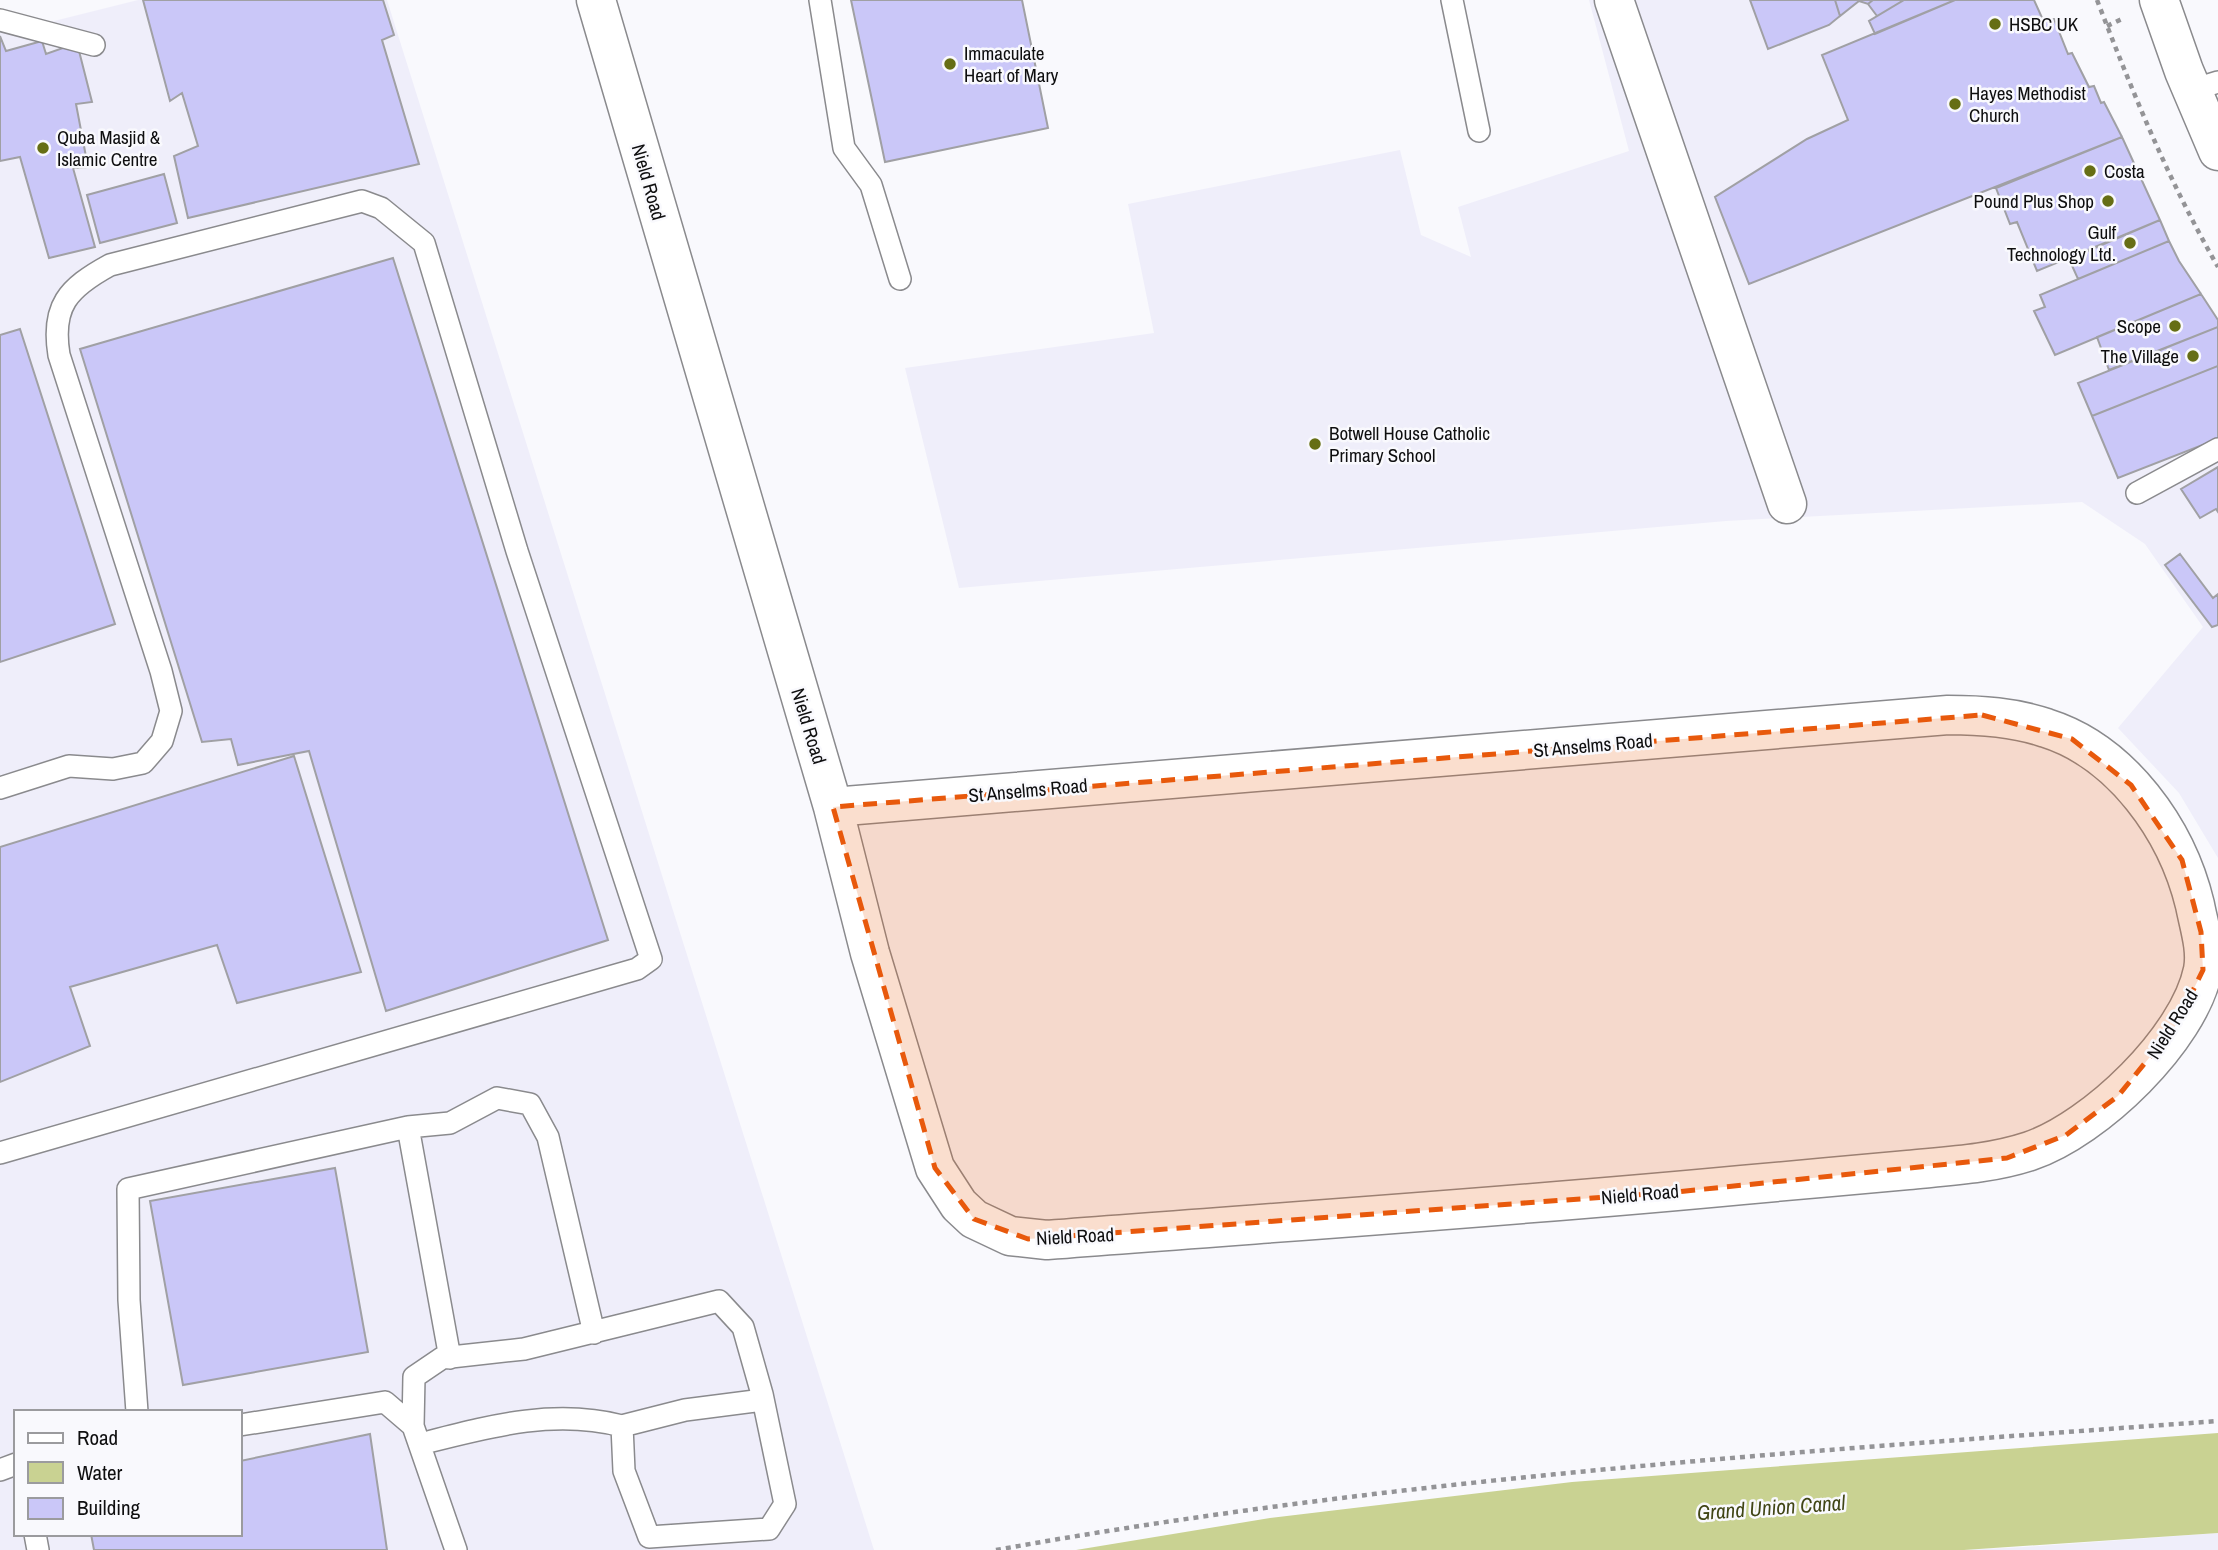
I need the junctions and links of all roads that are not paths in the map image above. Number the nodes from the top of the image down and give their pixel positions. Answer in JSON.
{"nodes":[{"id":1,"x":596,"y":0,"type":"edge"},
{"id":2,"x":820,"y":0,"type":"edge"},
{"id":3,"x":1452,"y":0,"type":"edge"},
{"id":4,"x":1614,"y":0,"type":"edge"},
{"id":5,"x":2159,"y":0,"type":"edge"},
{"id":6,"x":0,"y":20,"type":"edge"},
{"id":7,"x":94,"y":45,"type":"dead end"},
{"id":8,"x":2205,"y":86,"type":"edge"},
{"id":9,"x":1479,"y":131,"type":"dead end"},
{"id":10,"x":2218,"y":151,"type":"edge"},
{"id":11,"x":900,"y":279,"type":"dead end"},
{"id":12,"x":2218,"y":449,"type":"edge"},
{"id":13,"x":2137,"y":493,"type":"dead end"},
{"id":14,"x":1787,"y":504,"type":"dead end"},
{"id":15,"x":0,"y":788,"type":"edge"},
{"id":16,"x":833,"y":807,"type":"junction"},
{"id":17,"x":2211,"y":969,"type":"edge"},
{"id":18,"x":408,"y":1127,"type":"junction"},
{"id":19,"x":0,"y":1153,"type":"edge"},
{"id":20,"x":594,"y":1333,"type":"junction"},
{"id":21,"x":450,"y":1357,"type":"junction"},
{"id":22,"x":763,"y":1400,"type":"junction"},
{"id":23,"x":137,"y":1410,"type":"edge"},
{"id":24,"x":242,"y":1425,"type":"edge"},
{"id":25,"x":622,"y":1426,"type":"junction"},
{"id":26,"x":416,"y":1435,"type":"junction"},
{"id":27,"x":456,"y":1550,"type":"edge"}],
"edges":[{"from":1,"to":16,"type":"street","name":"Nield Road"},
{"from":2,"to":11,"type":"lane"},
{"from":3,"to":9,"type":"lane"},
{"from":4,"to":14,"type":"street"},
{"from":5,"to":8,"type":"street"},
{"from":6,"to":7,"type":"lane"},
{"from":8,"to":10,"type":"street"},
{"from":12,"to":13,"type":"lane"},
{"from":15,"to":19,"type":"lane"},
{"from":16,"to":17,"type":"street","name":"St Anselms Road"},
{"from":16,"to":17,"type":"street","name":"Nield Road"},
{"from":18,"to":20,"type":"lane"},
{"from":18,"to":21,"type":"lane"},
{"from":18,"to":23,"type":"lane"},
{"from":20,"to":21,"type":"lane"},
{"from":20,"to":22,"type":"lane"},
{"from":21,"to":26,"type":"lane"},
{"from":22,"to":25,"type":"lane"},
{"from":22,"to":25,"type":"lane"},
{"from":24,"to":26,"type":"lane"},
{"from":25,"to":26,"type":"lane"},
{"from":26,"to":27,"type":"lane"}]}
